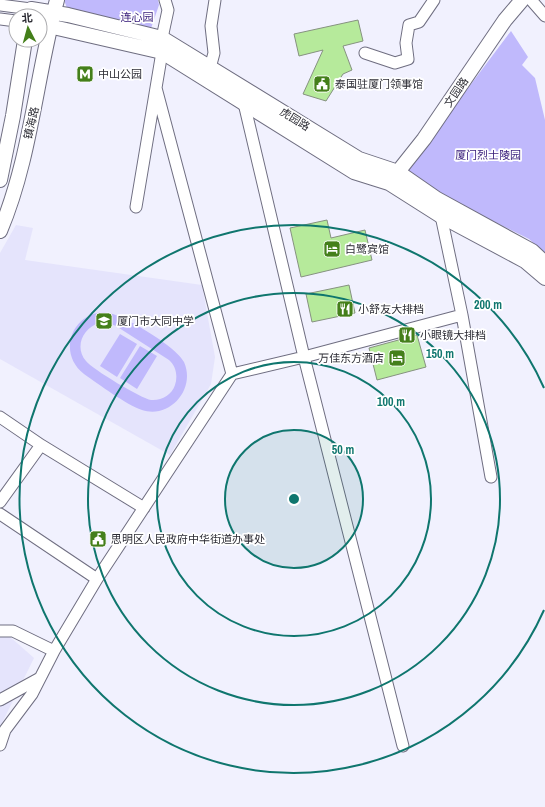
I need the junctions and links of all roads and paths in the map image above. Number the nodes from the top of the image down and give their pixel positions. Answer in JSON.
{"nodes":[{"id":1,"x":165,"y":0,"type":"edge"},
{"id":2,"x":215,"y":0,"type":"edge"},
{"id":3,"x":434,"y":0,"type":"edge"},
{"id":4,"x":522,"y":0,"type":"edge"},
{"id":5,"x":531,"y":0,"type":"edge"},
{"id":6,"x":0,"y":5,"type":"edge"},
{"id":7,"x":55,"y":6,"type":"edge"},
{"id":8,"x":31,"y":8,"type":"edge"},
{"id":9,"x":545,"y":16,"type":"edge"},
{"id":10,"x":48,"y":20,"type":"edge"},
{"id":11,"x":48,"y":26,"type":"edge"},
{"id":12,"x":162,"y":45,"type":"junction"},
{"id":13,"x":24,"y":48,"type":"edge"},
{"id":14,"x":42,"y":48,"type":"edge"},
{"id":15,"x":365,"y":53,"type":"dead end"},
{"id":16,"x":210,"y":68,"type":"junction"},
{"id":17,"x":240,"y":85,"type":"junction"},
{"id":18,"x":156,"y":88,"type":"junction"},
{"id":19,"x":244,"y":102,"type":"junction"},
{"id":20,"x":398,"y":172,"type":"junction"},
{"id":21,"x":0,"y":180,"type":"edge"},
{"id":22,"x":389,"y":184,"type":"junction"},
{"id":23,"x":437,"y":199,"type":"junction"},
{"id":24,"x":136,"y":207,"type":"dead end"},
{"id":25,"x":441,"y":216,"type":"junction"},
{"id":26,"x":0,"y":231,"type":"edge"},
{"id":27,"x":545,"y":263,"type":"edge"},
{"id":28,"x":545,"y":278,"type":"edge"},
{"id":29,"x":462,"y":315,"type":"junction"},
{"id":30,"x":304,"y":357,"type":"junction"},
{"id":31,"x":232,"y":374,"type":"junction"},
{"id":32,"x":0,"y":416,"type":"edge"},
{"id":33,"x":41,"y":445,"type":"junction"},
{"id":34,"x":491,"y":477,"type":"dead end"},
{"id":35,"x":0,"y":502,"type":"edge"},
{"id":36,"x":144,"y":508,"type":"junction"},
{"id":37,"x":0,"y":514,"type":"edge"},
{"id":38,"x":97,"y":579,"type":"junction"},
{"id":39,"x":0,"y":631,"type":"edge"},
{"id":40,"x":54,"y":650,"type":"junction"},
{"id":41,"x":40,"y":678,"type":"junction"},
{"id":42,"x":0,"y":700,"type":"edge"},
{"id":43,"x":0,"y":745,"type":"edge"},
{"id":44,"x":403,"y":746,"type":"dead end"}],
"edges":[{"from":1,"to":12,"type":"street"},
{"from":2,"to":16,"type":"street"},
{"from":3,"to":15,"type":"street"},
{"from":4,"to":20,"type":"main road","name":"文园路"},
{"from":5,"to":9,"type":"street"},
{"from":6,"to":8,"type":"street"},
{"from":7,"to":8,"type":"main road","name":"虎园路"},
{"from":7,"to":10,"type":"main road","name":"镇海路"},
{"from":7,"to":12,"type":"main road","name":"虎园路"},
{"from":11,"to":12,"type":"main road","name":"虎园路"},
{"from":12,"to":16,"type":"main road","name":"虎园路"},
{"from":12,"to":18,"type":"street"},
{"from":12,"to":19,"type":"main road","name":"虎园路"},
{"from":13,"to":21,"type":"main road","name":"镇海路"},
{"from":14,"to":26,"type":"main road","name":"镇海路"},
{"from":16,"to":17,"type":"main road","name":"虎园路"},
{"from":17,"to":19,"type":"street"},
{"from":17,"to":20,"type":"main road","name":"虎园路"},
{"from":18,"to":24,"type":"street"},
{"from":18,"to":31,"type":"street"},
{"from":19,"to":22,"type":"main road","name":"虎园路"},
{"from":19,"to":30,"type":"street"},
{"from":20,"to":22,"type":"main road","name":"文园路"},
{"from":20,"to":23,"type":"main road","name":"虎园路"},
{"from":22,"to":25,"type":"main road","name":"虎园路"},
{"from":23,"to":25,"type":"street"},
{"from":23,"to":27,"type":"main road","name":"虎园路"},
{"from":25,"to":28,"type":"main road","name":"虎园路"},
{"from":25,"to":29,"type":"street"},
{"from":29,"to":30,"type":"street"},
{"from":29,"to":34,"type":"street"},
{"from":30,"to":31,"type":"street"},
{"from":30,"to":44,"type":"street"},
{"from":31,"to":36,"type":"street"},
{"from":32,"to":33,"type":"street"},
{"from":33,"to":35,"type":"street"},
{"from":33,"to":36,"type":"street"},
{"from":36,"to":38,"type":"street"},
{"from":37,"to":38,"type":"street"},
{"from":38,"to":40,"type":"street"},
{"from":39,"to":40,"type":"street"},
{"from":40,"to":41,"type":"street"},
{"from":41,"to":42,"type":"street"},
{"from":41,"to":43,"type":"street"}]}
